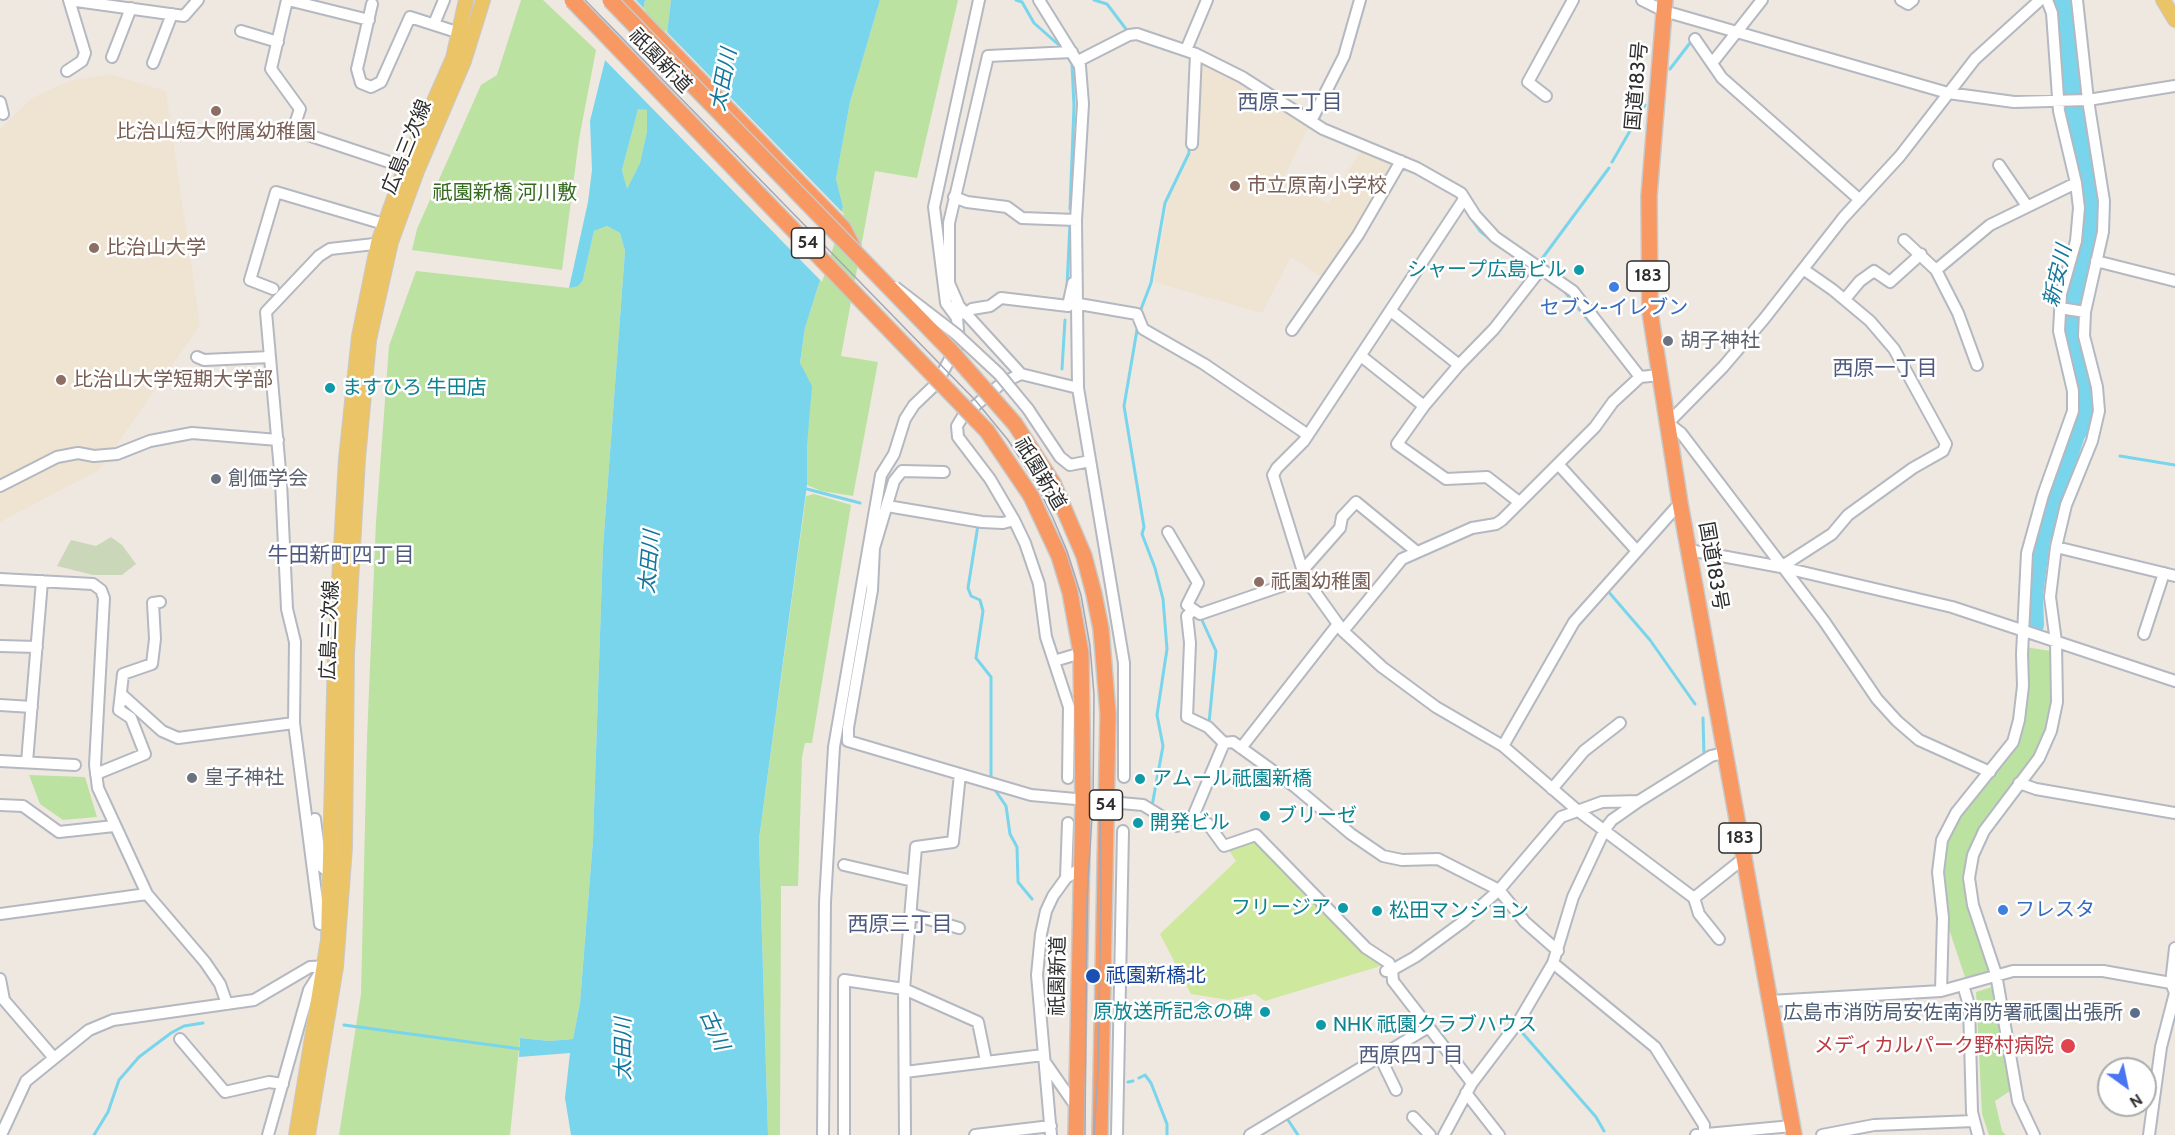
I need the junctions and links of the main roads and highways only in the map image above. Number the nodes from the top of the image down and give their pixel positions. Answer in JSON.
{"nodes":[{"id":1,"x":466,"y":0,"type":"edge"},
{"id":2,"x":483,"y":0,"type":"edge"},
{"id":3,"x":572,"y":0,"type":"edge"},
{"id":4,"x":610,"y":0,"type":"edge"},
{"id":5,"x":622,"y":0,"type":"edge"},
{"id":6,"x":2163,"y":0,"type":"edge"},
{"id":7,"x":1664,"y":5,"type":"edge"},
{"id":8,"x":2175,"y":20,"type":"edge"},
{"id":9,"x":465,"y":34,"type":"junction"},
{"id":10,"x":411,"y":169,"type":"junction"},
{"id":11,"x":384,"y":243,"type":"junction"},
{"id":12,"x":858,"y":256,"type":"junction"},
{"id":13,"x":331,"y":966,"type":"junction"},
{"id":14,"x":1793,"y":1130,"type":"edge"},
{"id":15,"x":296,"y":1135,"type":"edge"},
{"id":16,"x":308,"y":1135,"type":"edge"},
{"id":17,"x":1076,"y":1135,"type":"edge"},
{"id":18,"x":1100,"y":1135,"type":"edge"}],
"edges":[{"from":1,"to":9,"type":"main road","name":"広島三次線"},
{"from":2,"to":9,"type":"main road","name":"広島三次線"},
{"from":3,"to":17,"type":"highway","name":"祇園新道","number":"54","bridge":true},
{"from":4,"to":12,"type":"highway","name":"祇園新道","number":"54","bridge":true},
{"from":5,"to":12,"type":"highway","name":"祇園新道","number":"54","bridge":true},
{"from":6,"to":8,"type":"main road"},
{"from":7,"to":14,"type":"highway","name":"国道183号","number":"183"},
{"from":9,"to":10,"type":"main road","name":"広島三次線"},
{"from":10,"to":11,"type":"main road","name":"広島三次線"},
{"from":10,"to":11,"type":"main road","name":"広島三次線"},
{"from":11,"to":13,"type":"main road","name":"広島三次線"},
{"from":11,"to":13,"type":"main road","name":"広島三次線"},
{"from":12,"to":18,"type":"highway","name":"祇園新道","number":"54","bridge":true},
{"from":13,"to":15,"type":"main road","name":"広島三次線"},
{"from":13,"to":16,"type":"main road","name":"広島三次線"}]}
